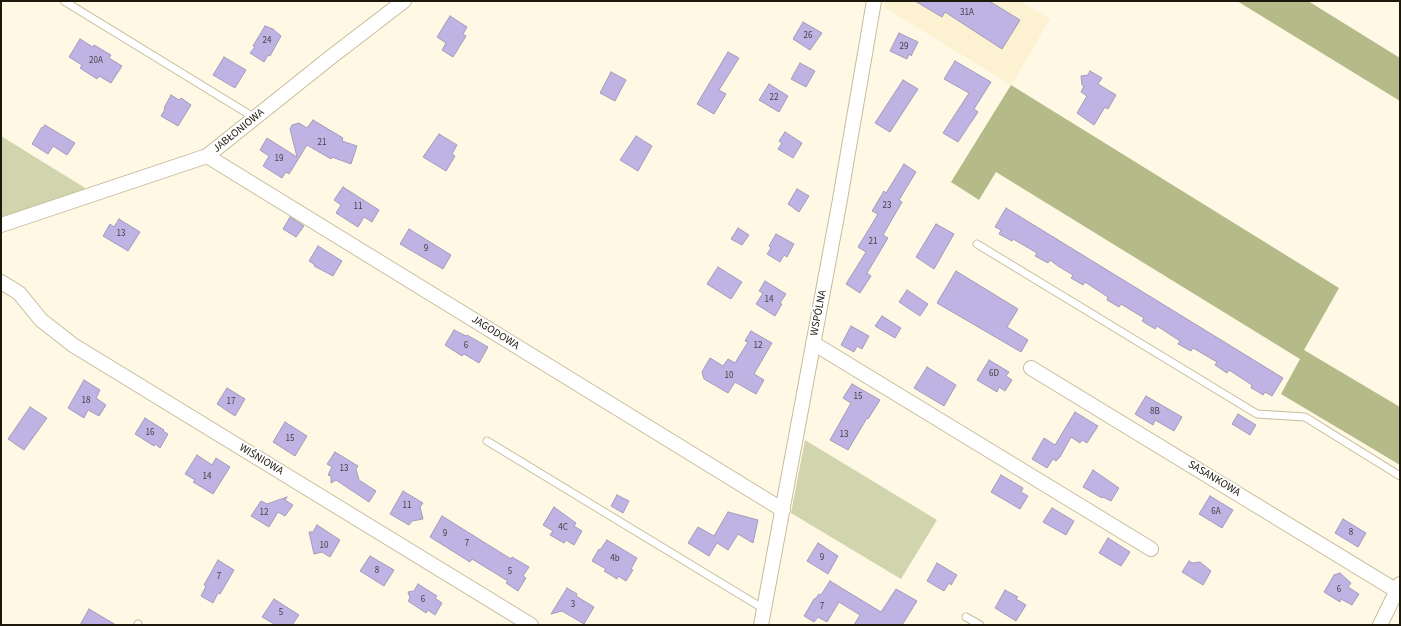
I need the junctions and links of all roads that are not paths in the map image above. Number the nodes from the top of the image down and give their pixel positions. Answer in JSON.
{"nodes":[{"id":1,"x":64,"y":1,"type":"edge"},
{"id":2,"x":404,"y":1,"type":"edge"},
{"id":3,"x":874,"y":1,"type":"edge"},
{"id":4,"x":255,"y":118,"type":"junction"},
{"id":5,"x":208,"y":156,"type":"junction"},
{"id":6,"x":1,"y":225,"type":"edge"},
{"id":7,"x":977,"y":244,"type":"dead end"},
{"id":8,"x":1,"y":282,"type":"edge"},
{"id":9,"x":813,"y":343,"type":"junction"},
{"id":10,"x":1031,"y":368,"type":"dead end"},
{"id":11,"x":487,"y":441,"type":"dead end"},
{"id":12,"x":1400,"y":476,"type":"edge"},
{"id":13,"x":783,"y":510,"type":"junction"},
{"id":14,"x":1151,"y":549,"type":"dead end"},
{"id":15,"x":1398,"y":588,"type":"edge"},
{"id":16,"x":764,"y":609,"type":"junction"},
{"id":17,"x":966,"y":617,"type":"dead end"},
{"id":18,"x":531,"y":625,"type":"edge"},
{"id":19,"x":761,"y":625,"type":"edge"},
{"id":20,"x":980,"y":625,"type":"edge"},
{"id":21,"x":1380,"y":625,"type":"edge"}],
"edges":[{"from":1,"to":4,"type":"lane"},
{"from":2,"to":4,"type":"street","name":"JABŁONIOWA"},
{"from":3,"to":9,"type":"street","name":"WSPÓLNA"},
{"from":4,"to":5,"type":"street","name":"JABŁONIOWA"},
{"from":5,"to":6,"type":"street","name":"JABŁONIOWA"},
{"from":5,"to":13,"type":"street","name":"JAGODOWA"},
{"from":7,"to":12,"type":"lane"},
{"from":8,"to":18,"type":"street","name":"WIŚNIOWA"},
{"from":9,"to":13,"type":"street","name":"WSPÓLNA"},
{"from":9,"to":14,"type":"street"},
{"from":10,"to":15,"type":"street","name":"SASANKOWA"},
{"from":11,"to":16,"type":"lane"},
{"from":13,"to":16,"type":"street","name":"WSPÓLNA"},
{"from":15,"to":21,"type":"street","name":"SASANKOWA"},
{"from":16,"to":19,"type":"street","name":"WSPÓLNA"},
{"from":17,"to":20,"type":"lane"}]}
